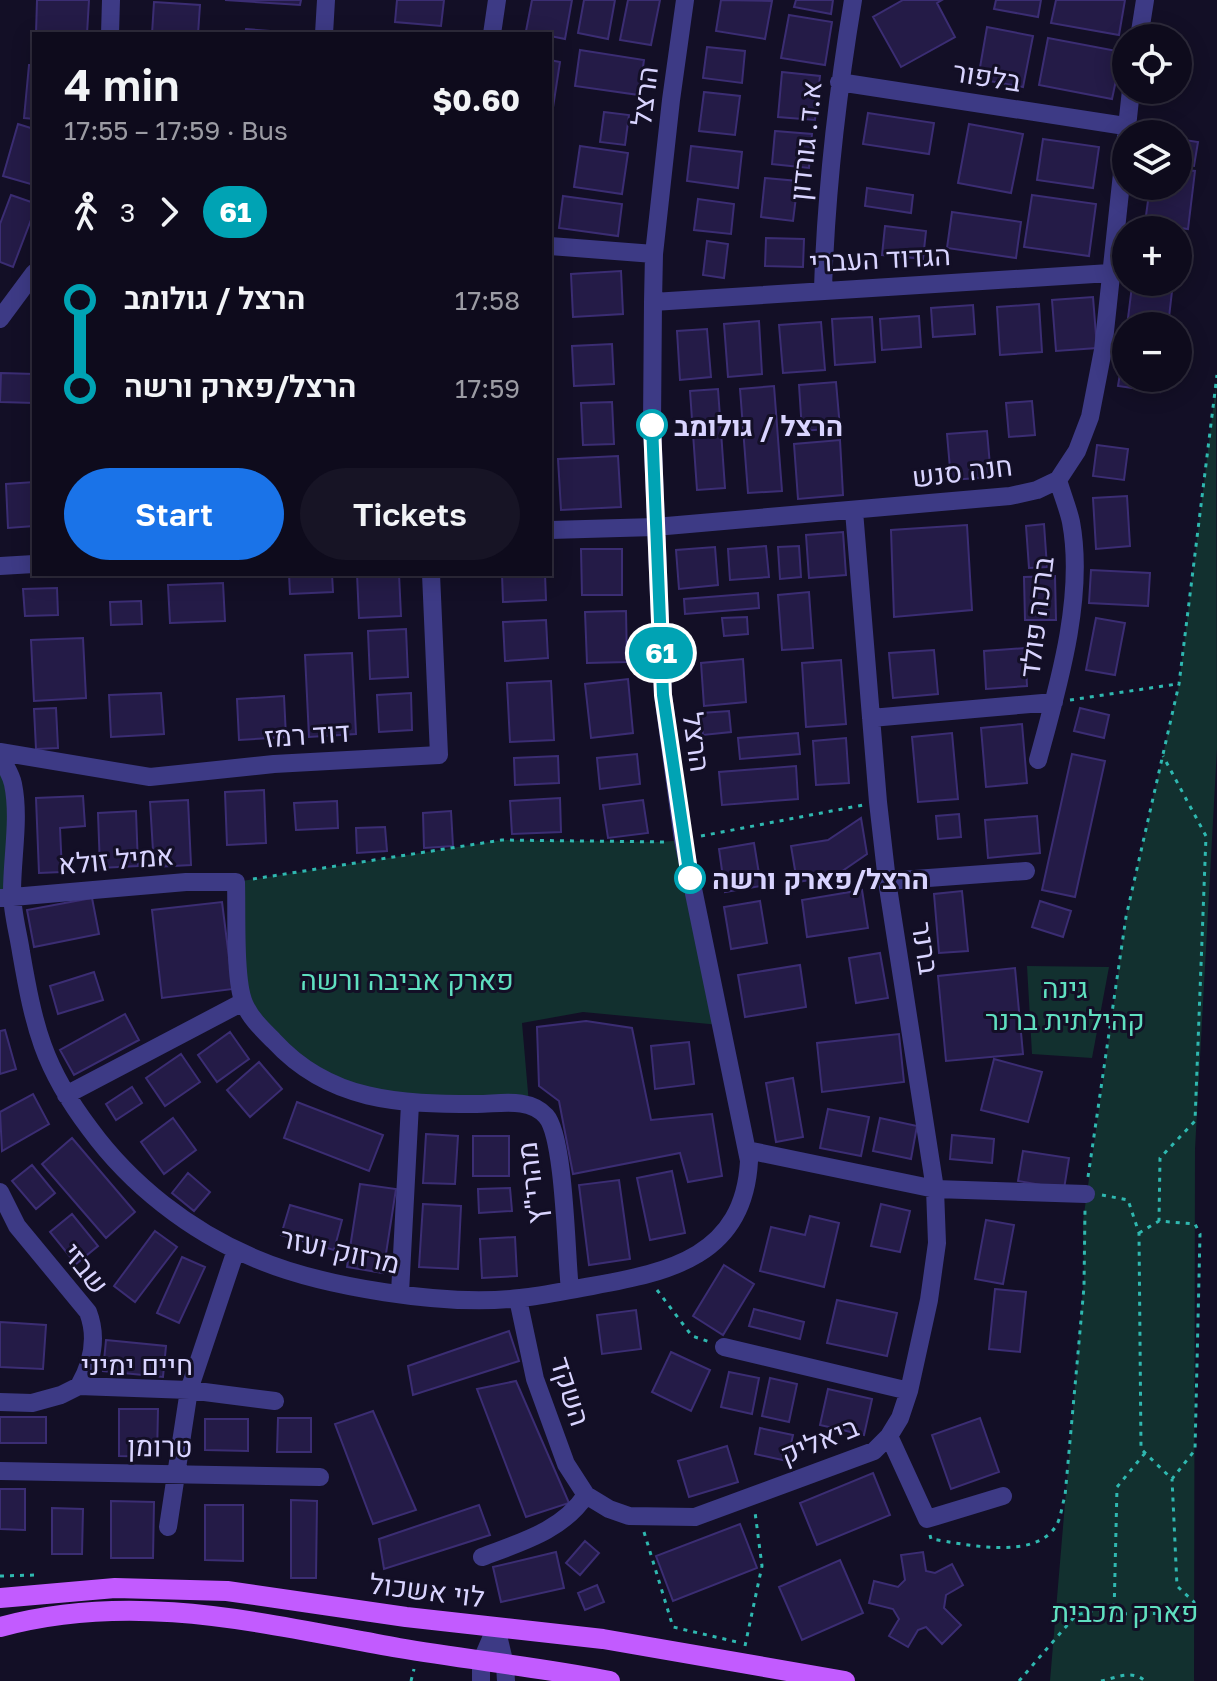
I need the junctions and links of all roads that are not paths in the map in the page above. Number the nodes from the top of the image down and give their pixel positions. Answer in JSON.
{"nodes":[{"id":1,"x":111,"y":0,"type":"edge"},
{"id":2,"x":326,"y":0,"type":"edge"},
{"id":3,"x":497,"y":0,"type":"edge"},
{"id":4,"x":685,"y":0,"type":"edge"},
{"id":5,"x":853,"y":0,"type":"edge"},
{"id":6,"x":1145,"y":0,"type":"edge"},
{"id":7,"x":1141,"y":24,"type":"edge"},
{"id":8,"x":110,"y":32,"type":"edge"},
{"id":9,"x":324,"y":32,"type":"edge"},
{"id":10,"x":492,"y":32,"type":"edge"},
{"id":11,"x":839,"y":82,"type":"junction"},
{"id":12,"x":1112,"y":124,"type":"edge"},
{"id":13,"x":1117,"y":200,"type":"edge"},
{"id":14,"x":552,"y":246,"type":"edge"},
{"id":15,"x":654,"y":254,"type":"junction"},
{"id":16,"x":1110,"y":273,"type":"junction"},
{"id":17,"x":32,"y":278,"type":"edge"},
{"id":18,"x":32,"y":278,"type":"edge"},
{"id":19,"x":823,"y":289,"type":"junction"},
{"id":20,"x":0,"y":295,"type":"edge"},
{"id":21,"x":653,"y":302,"type":"junction"},
{"id":22,"x":0,"y":319,"type":"edge"},
{"id":23,"x":1058,"y":480,"type":"junction"},
{"id":24,"x":854,"y":511,"type":"junction"},
{"id":25,"x":655,"y":527,"type":"junction"},
{"id":26,"x":552,"y":530,"type":"edge"},
{"id":27,"x":32,"y":564,"type":"edge"},
{"id":28,"x":0,"y":566,"type":"edge"},
{"id":29,"x":431,"y":576,"type":"edge"},
{"id":30,"x":1054,"y":702,"type":"junction"},
{"id":31,"x":871,"y":718,"type":"junction"},
{"id":32,"x":0,"y":754,"type":"edge"},
{"id":33,"x":1038,"y":760,"type":"dead end"},
{"id":34,"x":1026,"y":871,"type":"dead end"},
{"id":35,"x":887,"y":881,"type":"junction"},
{"id":36,"x":6,"y":897,"type":"edge"},
{"id":37,"x":243,"y":1002,"type":"junction"},
{"id":38,"x":66,"y":1095,"type":"junction"},
{"id":39,"x":410,"y":1104,"type":"junction"},
{"id":40,"x":747,"y":1150,"type":"junction"},
{"id":41,"x":935,"y":1189,"type":"junction"},
{"id":42,"x":0,"y":1192,"type":"edge"},
{"id":43,"x":1086,"y":1194,"type":"road end"},
{"id":44,"x":236,"y":1250,"type":"junction"},
{"id":45,"x":570,"y":1290,"type":"junction"},
{"id":46,"x":400,"y":1293,"type":"junction"},
{"id":47,"x":518,"y":1299,"type":"junction"},
{"id":48,"x":724,"y":1347,"type":"road end"},
{"id":49,"x":79,"y":1386,"type":"junction"},
{"id":50,"x":189,"y":1390,"type":"junction"},
{"id":51,"x":909,"y":1391,"type":"junction"},
{"id":52,"x":275,"y":1401,"type":"dead end"},
{"id":53,"x":0,"y":1402,"type":"edge"},
{"id":54,"x":889,"y":1436,"type":"junction"},
{"id":55,"x":0,"y":1471,"type":"edge"},
{"id":56,"x":175,"y":1475,"type":"junction"},
{"id":57,"x":320,"y":1477,"type":"dead end"},
{"id":58,"x":586,"y":1495,"type":"junction"},
{"id":59,"x":1003,"y":1496,"type":"dead end"},
{"id":60,"x":168,"y":1527,"type":"dead end"},
{"id":61,"x":482,"y":1557,"type":"dead end"},
{"id":62,"x":0,"y":1598,"type":"edge"},
{"id":63,"x":0,"y":1627,"type":"edge"},
{"id":64,"x":496,"y":1627,"type":"junction"},
{"id":65,"x":481,"y":1671,"type":"edge"},
{"id":66,"x":505,"y":1673,"type":"edge"},
{"id":67,"x":578,"y":1678,"type":"edge"},
{"id":68,"x":610,"y":1681,"type":"edge"},
{"id":69,"x":845,"y":1681,"type":"edge"}],
"edges":[{"from":1,"to":8,"type":"street"},
{"from":2,"to":9,"type":"street"},
{"from":3,"to":10,"type":"street"},
{"from":4,"to":15,"type":"street","name":"הרצל"},
{"from":5,"to":11,"type":"street","name":"א.ד. גורדון"},
{"from":6,"to":7,"type":"street"},
{"from":11,"to":12,"type":"street","name":"בלפור"},
{"from":11,"to":19,"type":"street","name":"א.ד. גורדון"},
{"from":13,"to":16,"type":"street"},
{"from":14,"to":15,"type":"street"},
{"from":15,"to":21,"type":"street","name":"הרצל"},
{"from":16,"to":19,"type":"street","name":"הגדוד העברי"},
{"from":16,"to":23,"type":"street"},
{"from":17,"to":20,"type":"street"},
{"from":18,"to":22,"type":"street"},
{"from":19,"to":21,"type":"street","name":"הגדוד העברי"},
{"from":21,"to":25,"type":"street","name":"הרצל"},
{"from":23,"to":24,"type":"street","name":"חנה סנש"},
{"from":23,"to":30,"type":"street","name":"ברכה פולד"},
{"from":24,"to":25,"type":"street","name":"חנה סנש"},
{"from":24,"to":31,"type":"street","name":"ברנר"},
{"from":25,"to":26,"type":"street","name":"חנה סנש"},
{"from":25,"to":40,"type":"street","name":"הרצל"},
{"from":27,"to":28,"type":"street"},
{"from":29,"to":32,"type":"street","name":"דוד רמז"},
{"from":30,"to":31,"type":"street"},
{"from":30,"to":33,"type":"street","name":"ברכה פולד"},
{"from":31,"to":35,"type":"street","name":"ברנר"},
{"from":32,"to":36,"type":"street","name":"מרזוק ועזר"},
{"from":34,"to":35,"type":"street"},
{"from":35,"to":41,"type":"street","name":"ברנר"},
{"from":36,"to":37,"type":"street","name":"אמיל זולא"},
{"from":36,"to":38,"type":"street","name":"מרזוק ועזר"},
{"from":37,"to":38,"type":"street"},
{"from":37,"to":39,"type":"street","name":"מהרי\"ץ"},
{"from":38,"to":44,"type":"street","name":"מרזוק ועזר"},
{"from":39,"to":45,"type":"street","name":"מהרי\"ץ"},
{"from":39,"to":46,"type":"street"},
{"from":40,"to":41,"type":"street"},
{"from":40,"to":45,"type":"street","name":"מרזוק ועזר"},
{"from":41,"to":43,"type":"street"},
{"from":41,"to":51,"type":"street","name":"ברנר"},
{"from":42,"to":49,"type":"street","name":"שבזי"},
{"from":44,"to":46,"type":"street","name":"מרזוק ועזר"},
{"from":44,"to":50,"type":"street"},
{"from":45,"to":47,"type":"street","name":"מרזוק ועזר"},
{"from":46,"to":47,"type":"street","name":"מרזוק ועזר"},
{"from":47,"to":58,"type":"street","name":"השקד"},
{"from":48,"to":51,"type":"street","name":"ביאליק"},
{"from":49,"to":50,"type":"street","name":"חיים ימיני"},
{"from":49,"to":53,"type":"street","name":"חיים ימיני"},
{"from":50,"to":52,"type":"street","name":"חיים ימיני"},
{"from":50,"to":56,"type":"street"},
{"from":51,"to":54,"type":"street","name":"ביאליק"},
{"from":54,"to":58,"type":"street","name":"ביאליק"},
{"from":54,"to":59,"type":"street"},
{"from":55,"to":56,"type":"street","name":"טרומן"},
{"from":56,"to":57,"type":"street","name":"טרומן"},
{"from":56,"to":60,"type":"street"},
{"from":58,"to":61,"type":"street"},
{"from":62,"to":64,"type":"main road","name":"לוי אשכול"},
{"from":63,"to":65,"type":"main road","name":"לוי אשכול"},
{"from":64,"to":65,"type":"street"},
{"from":64,"to":66,"type":"street"},
{"from":64,"to":69,"type":"main road","name":"לוי אשכול"},
{"from":65,"to":66,"type":"main road","name":"לוי אשכול"},
{"from":66,"to":67,"type":"main road","name":"לוי אשכול"},
{"from":67,"to":68,"type":"main road","name":"לוי אשכול"}]}
